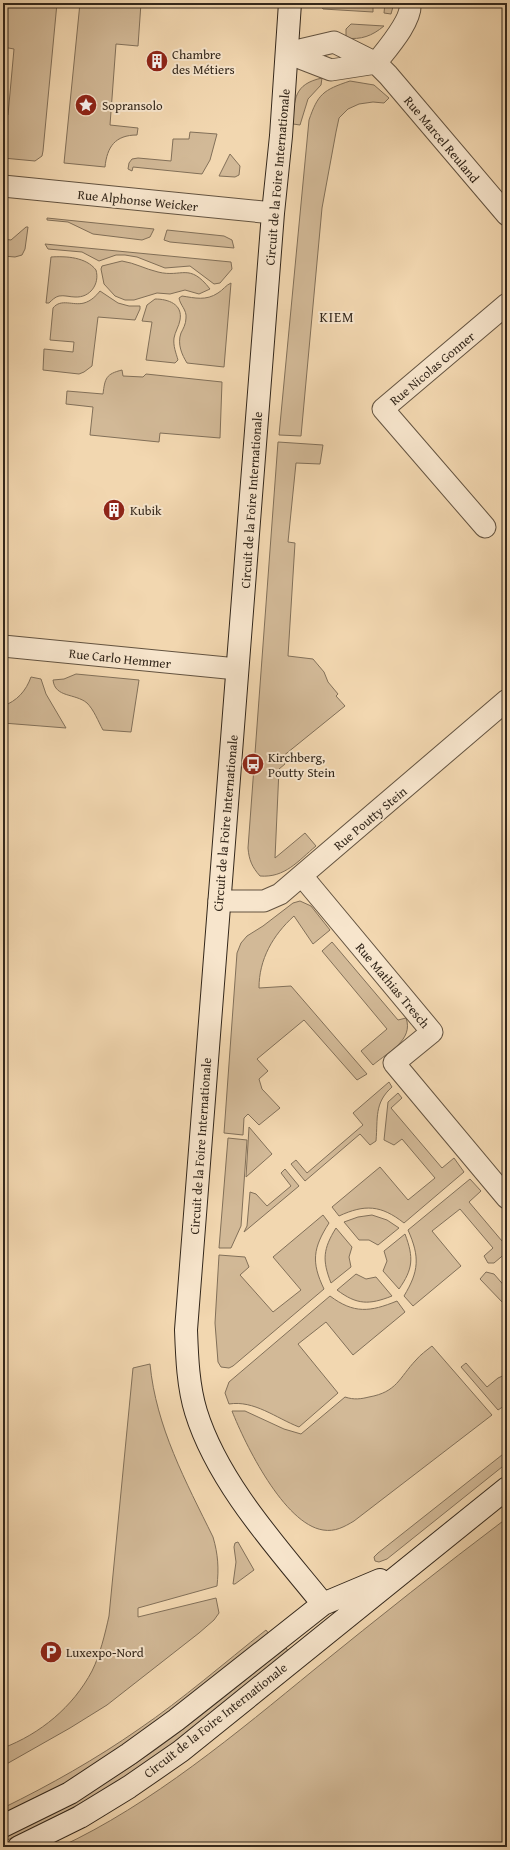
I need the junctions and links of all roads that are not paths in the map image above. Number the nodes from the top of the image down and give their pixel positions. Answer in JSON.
{"nodes":[{"id":1,"x":290,"y":3,"type":"edge"},
{"id":2,"x":410,"y":3,"type":"edge"},
{"id":3,"x":287,"y":53,"type":"junction"},
{"id":4,"x":376,"y":63,"type":"junction"},
{"id":5,"x":3,"y":186,"type":"edge"},
{"id":6,"x":273,"y":213,"type":"junction"},
{"id":7,"x":507,"y":215,"type":"edge"},
{"id":8,"x":507,"y":304,"type":"edge"},
{"id":9,"x":485,"y":527,"type":"dead end"},
{"id":10,"x":3,"y":646,"type":"edge"},
{"id":11,"x":238,"y":669,"type":"junction"},
{"id":12,"x":507,"y":700,"type":"edge"},
{"id":13,"x":302,"y":876,"type":"junction"},
{"id":14,"x":219,"y":901,"type":"junction"},
{"id":15,"x":507,"y":1198,"type":"edge"},
{"id":16,"x":507,"y":1488,"type":"edge"},
{"id":17,"x":404,"y":1570,"type":"junction"},
{"id":18,"x":323,"y":1604,"type":"junction"},
{"id":19,"x":301,"y":1653,"type":"junction"},
{"id":20,"x":3,"y":1826,"type":"edge"},
{"id":21,"x":19,"y":1847,"type":"edge"}],
"edges":[{"from":1,"to":3,"type":"street","name":"Circuit de la Foire Internationale"},
{"from":2,"to":4,"type":"street"},
{"from":3,"to":4,"type":"street","name":"Rue Marcel Reuland"},
{"from":3,"to":6,"type":"street","name":"Circuit de la Foire Internationale"},
{"from":4,"to":7,"type":"street","name":"Rue Marcel Reuland"},
{"from":5,"to":6,"type":"street","name":"Rue Alphonse Weicker"},
{"from":6,"to":11,"type":"street","name":"Circuit de la Foire Internationale"},
{"from":8,"to":9,"type":"street","name":"Rue Nicolas Gonner"},
{"from":10,"to":11,"type":"street","name":"Rue Carlo Hemmer"},
{"from":11,"to":14,"type":"street","name":"Circuit de la Foire Internationale"},
{"from":12,"to":13,"type":"street","name":"Rue Poutty Stein"},
{"from":13,"to":14,"type":"street","name":"Rue Poutty Stein"},
{"from":13,"to":15,"type":"street","name":"Rue Mathias Tresch"},
{"from":14,"to":18,"type":"street","name":"Circuit de la Foire Internationale"},
{"from":16,"to":17,"type":"street"},
{"from":17,"to":18,"type":"street"},
{"from":17,"to":19,"type":"street"},
{"from":18,"to":19,"type":"street","name":"Circuit de la Foire Internationale"},
{"from":18,"to":20,"type":"street","name":"Circuit de la Foire Internationale"},
{"from":19,"to":21,"type":"street","name":"Circuit de la Foire Internationale"}]}
